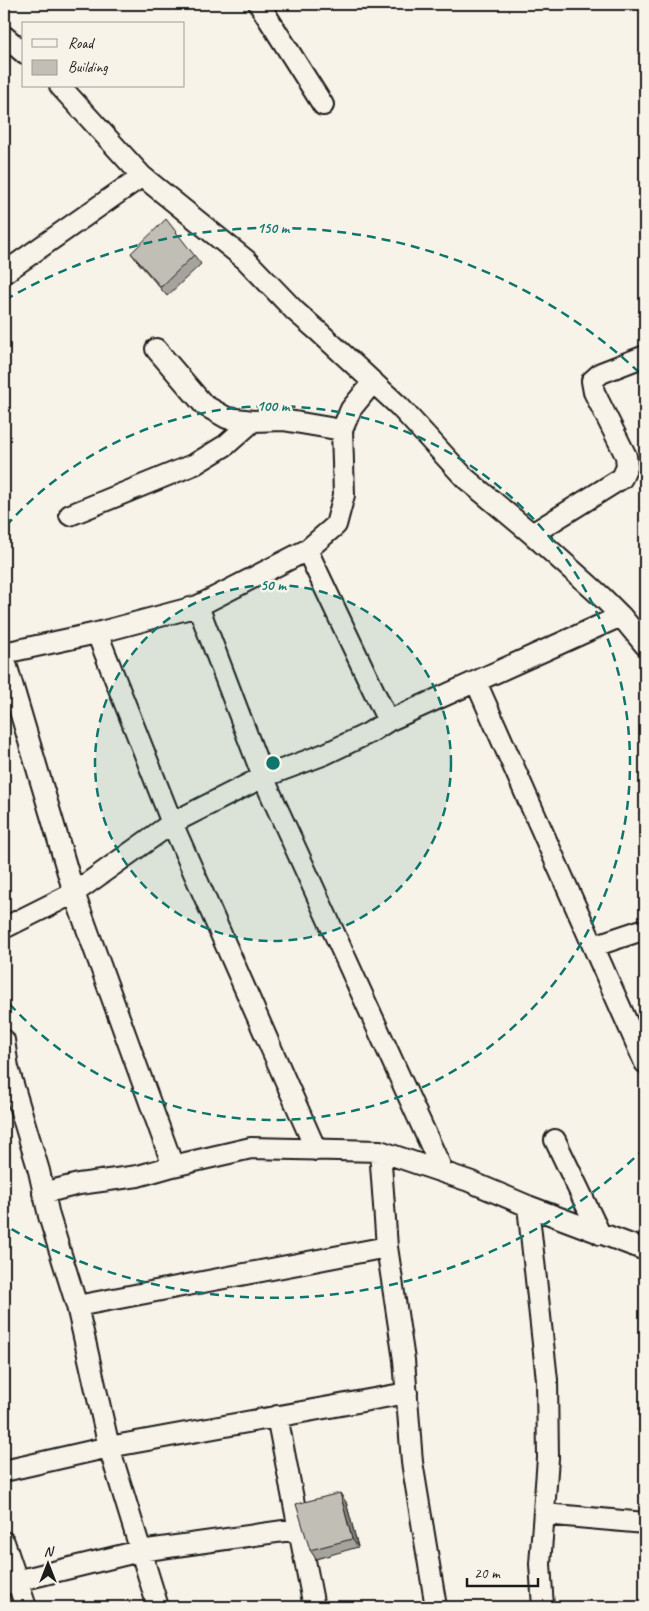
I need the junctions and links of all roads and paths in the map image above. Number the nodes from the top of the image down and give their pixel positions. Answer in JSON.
{"nodes":[{"id":1,"x":259,"y":4,"type":"edge"},
{"id":2,"x":62,"y":88,"type":"edge"},
{"id":3,"x":323,"y":105,"type":"dead end"},
{"id":4,"x":142,"y":176,"type":"junction"},
{"id":5,"x":4,"y":273,"type":"edge"},
{"id":6,"x":156,"y":349,"type":"dead end"},
{"id":7,"x":645,"y":356,"type":"edge"},
{"id":8,"x":373,"y":382,"type":"junction"},
{"id":9,"x":253,"y":421,"type":"junction"},
{"id":10,"x":342,"y":430,"type":"junction"},
{"id":11,"x":70,"y":515,"type":"dead end"},
{"id":12,"x":532,"y":534,"type":"junction"},
{"id":13,"x":307,"y":550,"type":"junction"},
{"id":14,"x":198,"y":606,"type":"junction"},
{"id":15,"x":621,"y":616,"type":"junction"},
{"id":16,"x":97,"y":633,"type":"junction"},
{"id":17,"x":642,"y":637,"type":"edge"},
{"id":18,"x":4,"y":653,"type":"edge"},
{"id":19,"x":4,"y":658,"type":"edge"},
{"id":20,"x":476,"y":682,"type":"junction"},
{"id":21,"x":388,"y":721,"type":"junction"},
{"id":22,"x":264,"y":778,"type":"junction"},
{"id":23,"x":172,"y":823,"type":"junction"},
{"id":24,"x":74,"y":894,"type":"junction"},
{"id":25,"x":4,"y":928,"type":"edge"},
{"id":26,"x":645,"y":929,"type":"edge"},
{"id":27,"x":594,"y":946,"type":"junction"},
{"id":28,"x":4,"y":1040,"type":"edge"},
{"id":29,"x":645,"y":1063,"type":"edge"},
{"id":30,"x":555,"y":1140,"type":"dead end"},
{"id":31,"x":316,"y":1150,"type":"junction"},
{"id":32,"x":380,"y":1151,"type":"junction"},
{"id":33,"x":173,"y":1166,"type":"junction"},
{"id":34,"x":443,"y":1172,"type":"junction"},
{"id":35,"x":43,"y":1192,"type":"junction"},
{"id":36,"x":528,"y":1206,"type":"junction"},
{"id":37,"x":600,"y":1234,"type":"junction"},
{"id":38,"x":387,"y":1247,"type":"junction"},
{"id":39,"x":645,"y":1250,"type":"edge"},
{"id":40,"x":77,"y":1306,"type":"junction"},
{"id":41,"x":407,"y":1393,"type":"junction"},
{"id":42,"x":277,"y":1416,"type":"junction"},
{"id":43,"x":109,"y":1447,"type":"junction"},
{"id":44,"x":4,"y":1471,"type":"edge"},
{"id":45,"x":544,"y":1514,"type":"junction"},
{"id":46,"x":645,"y":1523,"type":"edge"},
{"id":47,"x":298,"y":1529,"type":"junction"},
{"id":48,"x":4,"y":1542,"type":"edge"},
{"id":49,"x":140,"y":1551,"type":"junction"},
{"id":50,"x":10,"y":1582,"type":"edge"},
{"id":51,"x":26,"y":1607,"type":"edge"},
{"id":52,"x":158,"y":1607,"type":"edge"},
{"id":53,"x":314,"y":1607,"type":"edge"},
{"id":54,"x":436,"y":1607,"type":"edge"},
{"id":55,"x":543,"y":1607,"type":"edge"}],
"edges":[{"from":1,"to":3,"type":"street"},
{"from":2,"to":4,"type":"street"},
{"from":4,"to":5,"type":"street"},
{"from":4,"to":8,"type":"street"},
{"from":6,"to":9,"type":"street"},
{"from":7,"to":12,"type":"street"},
{"from":8,"to":10,"type":"street"},
{"from":8,"to":12,"type":"street"},
{"from":9,"to":10,"type":"street"},
{"from":9,"to":11,"type":"street"},
{"from":10,"to":13,"type":"street"},
{"from":12,"to":15,"type":"street"},
{"from":13,"to":14,"type":"street"},
{"from":13,"to":21,"type":"street"},
{"from":14,"to":16,"type":"street"},
{"from":14,"to":22,"type":"street"},
{"from":15,"to":17,"type":"street"},
{"from":15,"to":20,"type":"street"},
{"from":16,"to":18,"type":"street"},
{"from":16,"to":23,"type":"street"},
{"from":19,"to":24,"type":"street"},
{"from":20,"to":21,"type":"street"},
{"from":20,"to":27,"type":"street"},
{"from":21,"to":22,"type":"street"},
{"from":22,"to":23,"type":"street"},
{"from":22,"to":34,"type":"street"},
{"from":23,"to":24,"type":"street"},
{"from":23,"to":31,"type":"street"},
{"from":24,"to":25,"type":"street"},
{"from":24,"to":33,"type":"street"},
{"from":26,"to":27,"type":"street"},
{"from":27,"to":29,"type":"street"},
{"from":28,"to":35,"type":"street"},
{"from":30,"to":37,"type":"street"},
{"from":31,"to":32,"type":"street"},
{"from":31,"to":33,"type":"street"},
{"from":32,"to":34,"type":"street"},
{"from":32,"to":38,"type":"street"},
{"from":33,"to":35,"type":"street"},
{"from":34,"to":36,"type":"street"},
{"from":35,"to":40,"type":"street"},
{"from":36,"to":37,"type":"street"},
{"from":36,"to":45,"type":"street"},
{"from":37,"to":39,"type":"street"},
{"from":38,"to":40,"type":"street"},
{"from":38,"to":41,"type":"street"},
{"from":40,"to":43,"type":"street"},
{"from":41,"to":42,"type":"street"},
{"from":41,"to":54,"type":"street"},
{"from":42,"to":43,"type":"street"},
{"from":42,"to":47,"type":"street"},
{"from":43,"to":44,"type":"street"},
{"from":43,"to":49,"type":"street"},
{"from":45,"to":46,"type":"street"},
{"from":45,"to":55,"type":"street"},
{"from":47,"to":49,"type":"street"},
{"from":47,"to":53,"type":"street"},
{"from":48,"to":50,"type":"street"},
{"from":49,"to":50,"type":"street"},
{"from":49,"to":52,"type":"street"},
{"from":50,"to":51,"type":"street"}]}
